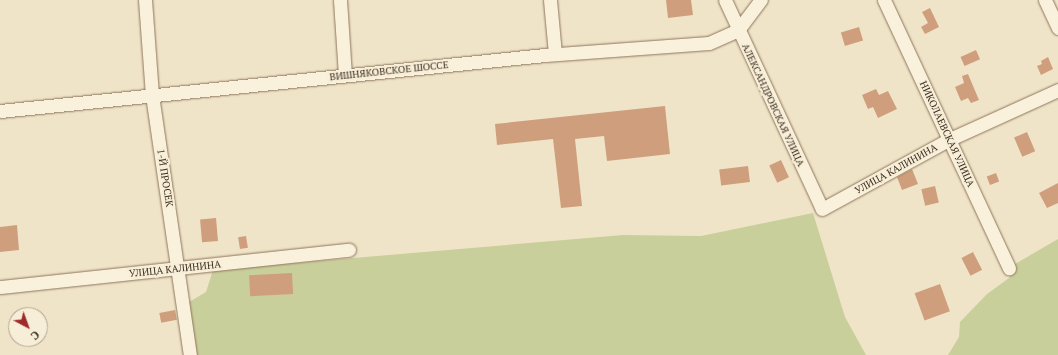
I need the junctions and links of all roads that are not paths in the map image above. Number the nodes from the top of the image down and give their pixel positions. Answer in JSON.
{"nodes":[{"id":1,"x":145,"y":0,"type":"edge"},
{"id":2,"x":340,"y":0,"type":"edge"},
{"id":3,"x":550,"y":0,"type":"edge"},
{"id":4,"x":725,"y":0,"type":"edge"},
{"id":5,"x":762,"y":0,"type":"edge"},
{"id":6,"x":884,"y":0,"type":"edge"},
{"id":7,"x":1045,"y":0,"type":"edge"},
{"id":8,"x":1058,"y":28,"type":"edge"},
{"id":9,"x":738,"y":30,"type":"junction"},
{"id":10,"x":555,"y":54,"type":"junction"},
{"id":11,"x":345,"y":75,"type":"junction"},
{"id":12,"x":1058,"y":90,"type":"edge"},
{"id":13,"x":152,"y":95,"type":"junction"},
{"id":14,"x":0,"y":111,"type":"edge"},
{"id":15,"x":950,"y":139,"type":"junction"},
{"id":16,"x":822,"y":209,"type":"joint"},
{"id":17,"x":350,"y":250,"type":"dead end"},
{"id":18,"x":179,"y":268,"type":"junction"},
{"id":19,"x":1009,"y":268,"type":"dead end"},
{"id":20,"x":0,"y":287,"type":"edge"},
{"id":21,"x":190,"y":355,"type":"edge"}],
"edges":[{"from":1,"to":13,"type":"street","name":"1-Й ПРОСЕК"},
{"from":2,"to":11,"type":"street"},
{"from":3,"to":10,"type":"street"},
{"from":4,"to":9,"type":"street","name":"АЛЕКСАНДРОВСКАЯ УЛИЦА"},
{"from":5,"to":9,"type":"street","name":"ВИШНЯКОВСКОЕ ШОССЕ"},
{"from":6,"to":15,"type":"street","name":"НИКОЛАЕВСКАЯ УЛИЦА"},
{"from":7,"to":8,"type":"street"},
{"from":9,"to":10,"type":"street","name":"ВИШНЯКОВСКОЕ ШОССЕ"},
{"from":9,"to":16,"type":"street","name":"АЛЕКСАНДРОВСКАЯ УЛИЦА"},
{"from":10,"to":11,"type":"street","name":"ВИШНЯКОВСКОЕ ШОССЕ"},
{"from":11,"to":13,"type":"street","name":"ВИШНЯКОВСКОЕ ШОССЕ"},
{"from":12,"to":15,"type":"street","name":"УЛИЦА КАЛИНИНА"},
{"from":13,"to":14,"type":"street","name":"ВИШНЯКОВСКОЕ ШОССЕ"},
{"from":13,"to":18,"type":"street","name":"1-Й ПРОСЕК"},
{"from":15,"to":16,"type":"street","name":"УЛИЦА КАЛИНИНА"},
{"from":15,"to":19,"type":"street","name":"НИКОЛАЕВСКАЯ УЛИЦА"},
{"from":17,"to":18,"type":"street","name":"УЛИЦА КАЛИНИНА"},
{"from":18,"to":20,"type":"street","name":"УЛИЦА КАЛИНИНА"},
{"from":18,"to":21,"type":"street","name":"1-Й ПРОСЕК"}]}
